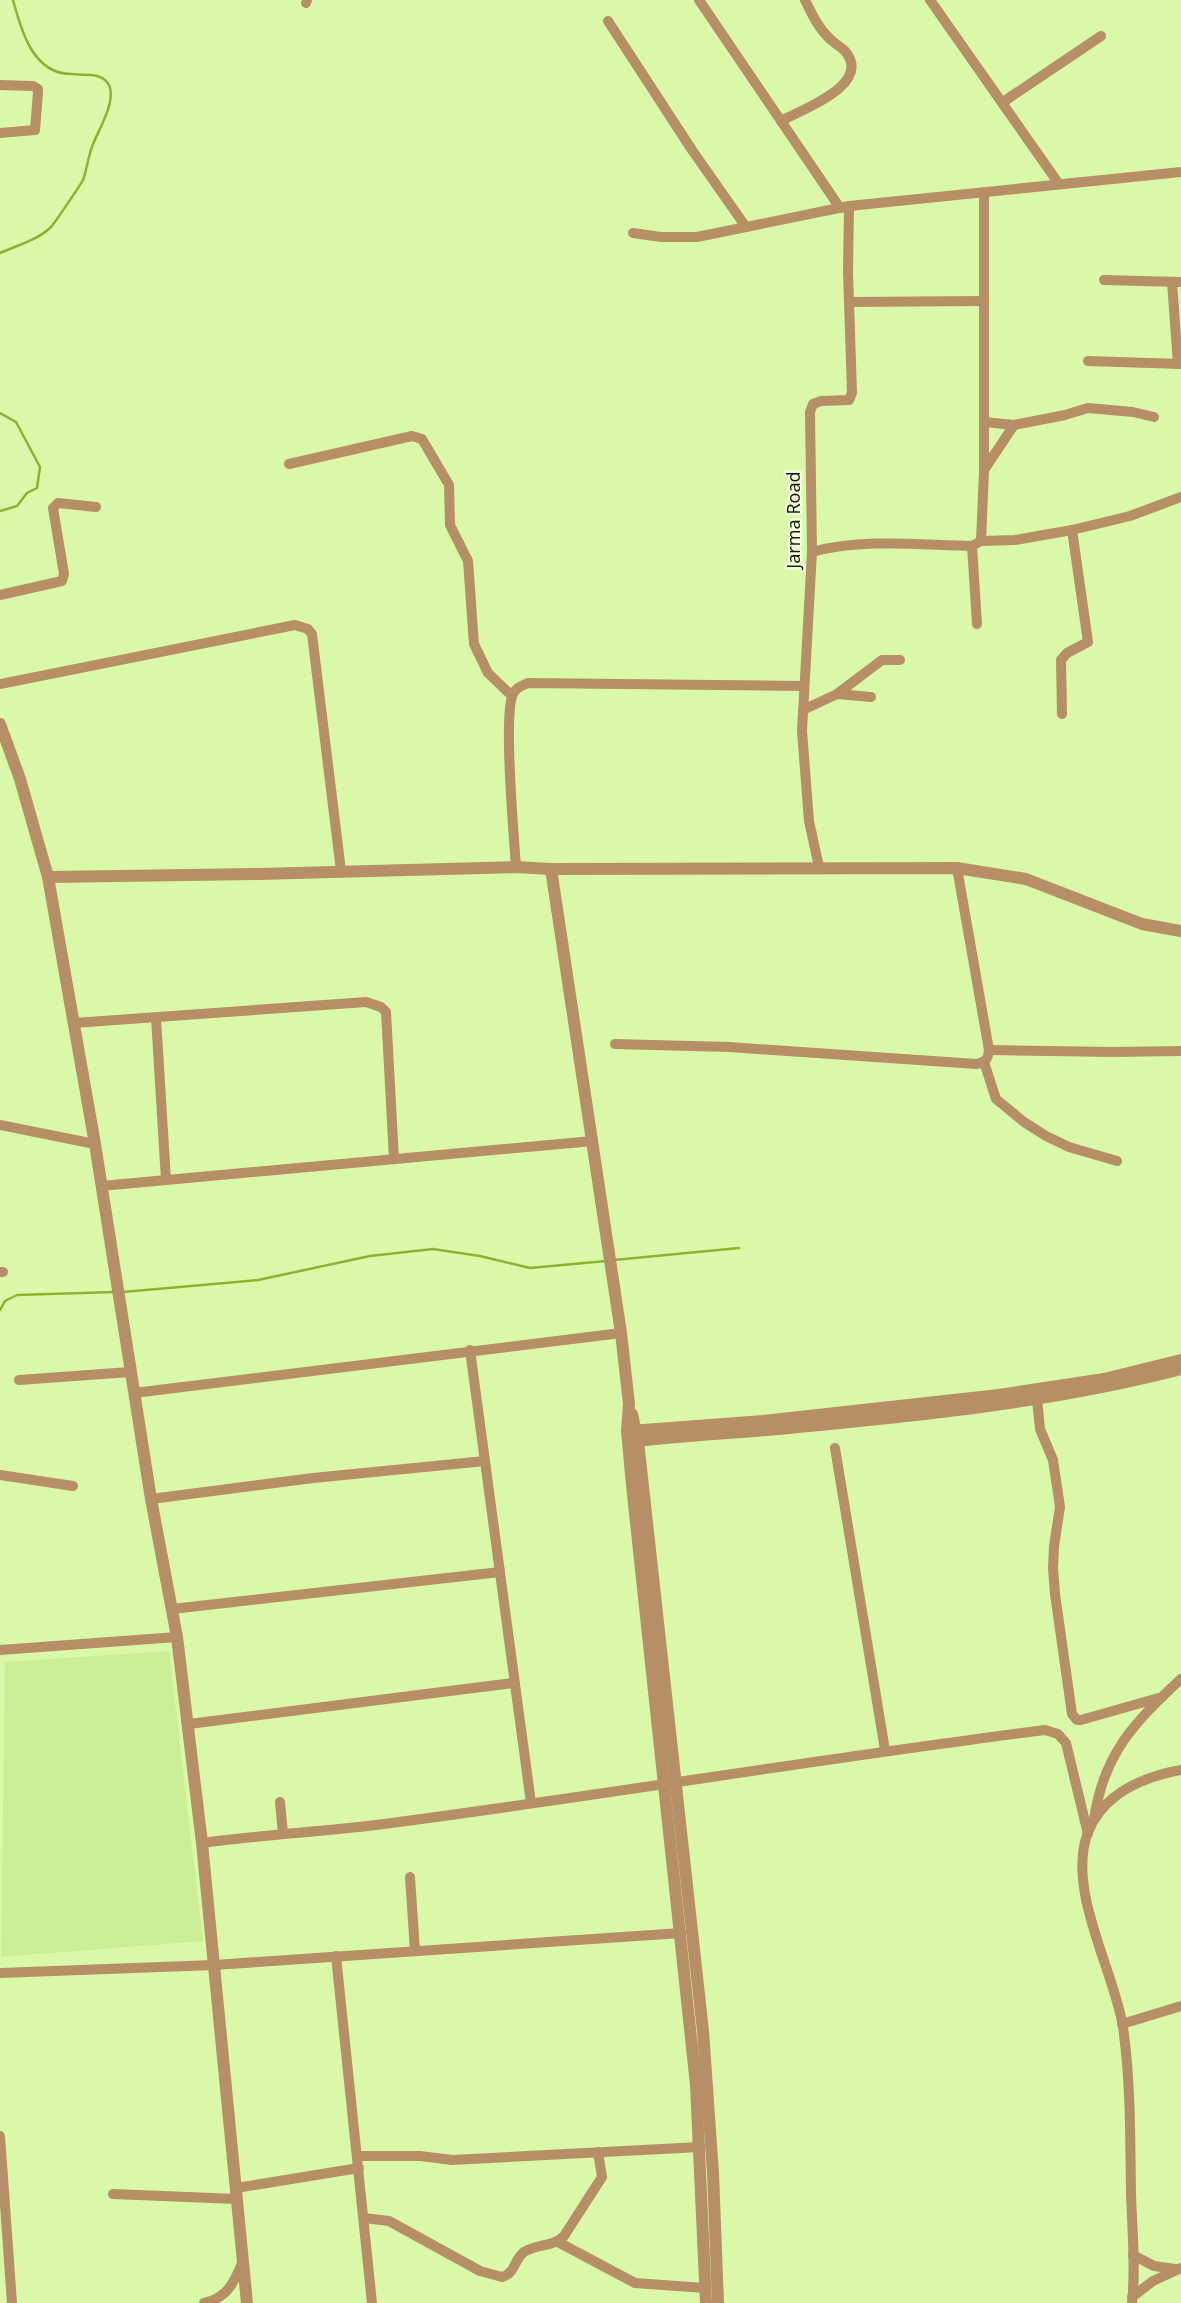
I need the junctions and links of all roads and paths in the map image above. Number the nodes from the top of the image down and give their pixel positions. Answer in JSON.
{"nodes":[{"id":1,"x":699,"y":0,"type":"edge"},
{"id":2,"x":805,"y":0,"type":"edge"},
{"id":3,"x":930,"y":0,"type":"edge"},
{"id":4,"x":608,"y":21,"type":"dead end"},
{"id":5,"x":1101,"y":36,"type":"dead end"},
{"id":6,"x":0,"y":85,"type":"edge"},
{"id":7,"x":1003,"y":102,"type":"junction"},
{"id":8,"x":780,"y":121,"type":"junction"},
{"id":9,"x":0,"y":133,"type":"edge"},
{"id":10,"x":1181,"y":172,"type":"edge"},
{"id":11,"x":1059,"y":184,"type":"junction"},
{"id":12,"x":984,"y":194,"type":"junction"},
{"id":13,"x":845,"y":207,"type":"junction"},
{"id":14,"x":746,"y":227,"type":"junction"},
{"id":15,"x":633,"y":233,"type":"dead end"},
{"id":16,"x":1104,"y":280,"type":"dead end"},
{"id":17,"x":1176,"y":282,"type":"edge"},
{"id":18,"x":984,"y":301,"type":"junction"},
{"id":19,"x":850,"y":302,"type":"junction"},
{"id":20,"x":1088,"y":361,"type":"dead end"},
{"id":21,"x":1179,"y":364,"type":"edge"},
{"id":22,"x":1154,"y":417,"type":"dead end"},
{"id":23,"x":984,"y":422,"type":"junction"},
{"id":24,"x":1014,"y":424,"type":"junction"},
{"id":25,"x":290,"y":464,"type":"dead end"},
{"id":26,"x":984,"y":471,"type":"junction"},
{"id":27,"x":1181,"y":497,"type":"edge"},
{"id":28,"x":96,"y":507,"type":"dead end"},
{"id":29,"x":1072,"y":530,"type":"junction"},
{"id":30,"x":977,"y":543,"type":"junction"},
{"id":31,"x":812,"y":552,"type":"junction"},
{"id":32,"x":0,"y":595,"type":"edge"},
{"id":33,"x":976,"y":624,"type":"dead end"},
{"id":34,"x":900,"y":660,"type":"dead end"},
{"id":35,"x":0,"y":684,"type":"edge"},
{"id":36,"x":803,"y":686,"type":"junction"},
{"id":37,"x":837,"y":694,"type":"junction"},
{"id":38,"x":512,"y":696,"type":"junction"},
{"id":39,"x":872,"y":697,"type":"dead end"},
{"id":40,"x":802,"y":710,"type":"junction"},
{"id":41,"x":1062,"y":714,"type":"dead end"},
{"id":42,"x":0,"y":724,"type":"edge"},
{"id":43,"x":516,"y":867,"type":"junction"},
{"id":44,"x":819,"y":867,"type":"junction"},
{"id":45,"x":957,"y":868,"type":"junction"},
{"id":46,"x":551,"y":869,"type":"junction"},
{"id":47,"x":341,"y":870,"type":"junction"},
{"id":48,"x":48,"y":877,"type":"junction"},
{"id":49,"x":1181,"y":931,"type":"edge"},
{"id":50,"x":156,"y":1018,"type":"junction"},
{"id":51,"x":74,"y":1023,"type":"junction"},
{"id":52,"x":615,"y":1044,"type":"dead end"},
{"id":53,"x":989,"y":1050,"type":"junction"},
{"id":54,"x":1181,"y":1051,"type":"edge"},
{"id":55,"x":984,"y":1062,"type":"junction"},
{"id":56,"x":0,"y":1125,"type":"edge"},
{"id":57,"x":593,"y":1141,"type":"junction"},
{"id":58,"x":96,"y":1144,"type":"junction"},
{"id":59,"x":394,"y":1159,"type":"junction"},
{"id":60,"x":1117,"y":1161,"type":"dead end"},
{"id":61,"x":166,"y":1180,"type":"junction"},
{"id":62,"x":101,"y":1186,"type":"junction"},
{"id":63,"x":621,"y":1333,"type":"junction"},
{"id":64,"x":470,"y":1350,"type":"junction"},
{"id":65,"x":1181,"y":1360,"type":"edge"},
{"id":66,"x":1181,"y":1369,"type":"edge"},
{"id":67,"x":130,"y":1372,"type":"junction"},
{"id":68,"x":19,"y":1380,"type":"dead end"},
{"id":69,"x":134,"y":1393,"type":"junction"},
{"id":70,"x":1036,"y":1399,"type":"junction"},
{"id":71,"x":630,"y":1408,"type":"junction"},
{"id":72,"x":668,"y":1433,"type":"junction"},
{"id":73,"x":633,"y":1436,"type":"junction"},
{"id":74,"x":835,"y":1448,"type":"dead end"},
{"id":75,"x":484,"y":1461,"type":"junction"},
{"id":76,"x":640,"y":1466,"type":"junction"},
{"id":77,"x":0,"y":1475,"type":"edge"},
{"id":78,"x":73,"y":1486,"type":"dead end"},
{"id":79,"x":151,"y":1499,"type":"junction"},
{"id":80,"x":500,"y":1572,"type":"junction"},
{"id":81,"x":172,"y":1608,"type":"junction"},
{"id":82,"x":177,"y":1637,"type":"junction"},
{"id":83,"x":0,"y":1650,"type":"edge"},
{"id":84,"x":1181,"y":1679,"type":"edge"},
{"id":85,"x":513,"y":1683,"type":"junction"},
{"id":86,"x":1162,"y":1697,"type":"junction"},
{"id":87,"x":189,"y":1724,"type":"junction"},
{"id":88,"x":885,"y":1750,"type":"junction"},
{"id":89,"x":1181,"y":1770,"type":"edge"},
{"id":90,"x":669,"y":1784,"type":"junction"},
{"id":91,"x":280,"y":1802,"type":"dead end"},
{"id":92,"x":531,"y":1803,"type":"junction"},
{"id":93,"x":1094,"y":1822,"type":"junction"},
{"id":94,"x":284,"y":1834,"type":"junction"},
{"id":95,"x":1088,"y":1834,"type":"junction"},
{"id":96,"x":202,"y":1843,"type":"junction"},
{"id":97,"x":410,"y":1877,"type":"dead end"},
{"id":98,"x":681,"y":1933,"type":"junction"},
{"id":99,"x":416,"y":1951,"type":"junction"},
{"id":100,"x":336,"y":1956,"type":"junction"},
{"id":101,"x":214,"y":1965,"type":"junction"},
{"id":102,"x":0,"y":1973,"type":"edge"},
{"id":103,"x":1181,"y":2006,"type":"edge"},
{"id":104,"x":1122,"y":2024,"type":"junction"},
{"id":105,"x":0,"y":2136,"type":"edge"},
{"id":106,"x":700,"y":2147,"type":"junction"},
{"id":107,"x":598,"y":2152,"type":"junction"},
{"id":108,"x":358,"y":2156,"type":"junction"},
{"id":109,"x":359,"y":2168,"type":"junction"},
{"id":110,"x":113,"y":2194,"type":"dead end"},
{"id":111,"x":236,"y":2194,"type":"junction"},
{"id":112,"x":364,"y":2218,"type":"junction"},
{"id":113,"x":558,"y":2242,"type":"junction"},
{"id":114,"x":1133,"y":2255,"type":"junction"},
{"id":115,"x":243,"y":2260,"type":"junction"},
{"id":116,"x":1178,"y":2268,"type":"edge"},
{"id":117,"x":705,"y":2288,"type":"junction"},
{"id":118,"x":1132,"y":2300,"type":"edge"},
{"id":119,"x":12,"y":2303,"type":"edge"},
{"id":120,"x":204,"y":2303,"type":"edge"},
{"id":121,"x":247,"y":2303,"type":"edge"},
{"id":122,"x":372,"y":2303,"type":"edge"},
{"id":123,"x":706,"y":2303,"type":"edge"},
{"id":124,"x":718,"y":2303,"type":"edge"}],
"edges":[{"from":1,"to":8,"type":"street"},
{"from":2,"to":8,"type":"street"},
{"from":3,"to":7,"type":"street"},
{"from":4,"to":14,"type":"street"},
{"from":5,"to":7,"type":"street"},
{"from":6,"to":9,"type":"street"},
{"from":7,"to":11,"type":"street"},
{"from":8,"to":13,"type":"street"},
{"from":10,"to":11,"type":"street"},
{"from":11,"to":12,"type":"street"},
{"from":12,"to":13,"type":"street"},
{"from":12,"to":18,"type":"street"},
{"from":13,"to":14,"type":"street"},
{"from":13,"to":19,"type":"street","name":"Jarma Road"},
{"from":14,"to":15,"type":"street"},
{"from":16,"to":17,"type":"street"},
{"from":17,"to":21,"type":"street"},
{"from":18,"to":19,"type":"street"},
{"from":18,"to":23,"type":"street"},
{"from":19,"to":31,"type":"street","name":"Jarma Road"},
{"from":20,"to":21,"type":"street"},
{"from":22,"to":24,"type":"street"},
{"from":23,"to":24,"type":"street"},
{"from":23,"to":26,"type":"street"},
{"from":24,"to":26,"type":"street"},
{"from":25,"to":38,"type":"street"},
{"from":26,"to":30,"type":"street"},
{"from":27,"to":29,"type":"street"},
{"from":28,"to":32,"type":"street"},
{"from":29,"to":30,"type":"street"},
{"from":29,"to":41,"type":"street"},
{"from":30,"to":31,"type":"street"},
{"from":30,"to":33,"type":"street"},
{"from":31,"to":36,"type":"street","name":"Jarma Road"},
{"from":34,"to":37,"type":"street"},
{"from":35,"to":47,"type":"street"},
{"from":36,"to":38,"type":"street"},
{"from":36,"to":40,"type":"street","name":"Jarma Road"},
{"from":37,"to":39,"type":"street"},
{"from":37,"to":40,"type":"street"},
{"from":38,"to":43,"type":"street"},
{"from":40,"to":44,"type":"street","name":"Jarma Road"},
{"from":42,"to":48,"type":"street"},
{"from":43,"to":46,"type":"street"},
{"from":43,"to":47,"type":"street"},
{"from":44,"to":45,"type":"street"},
{"from":44,"to":46,"type":"street"},
{"from":45,"to":49,"type":"street"},
{"from":45,"to":53,"type":"street"},
{"from":46,"to":57,"type":"street"},
{"from":47,"to":48,"type":"street"},
{"from":48,"to":51,"type":"street"},
{"from":50,"to":51,"type":"street"},
{"from":50,"to":59,"type":"street"},
{"from":50,"to":61,"type":"street"},
{"from":51,"to":58,"type":"street"},
{"from":52,"to":55,"type":"street"},
{"from":53,"to":54,"type":"street"},
{"from":53,"to":55,"type":"street"},
{"from":55,"to":60,"type":"street"},
{"from":56,"to":58,"type":"street"},
{"from":57,"to":59,"type":"street"},
{"from":57,"to":63,"type":"street"},
{"from":58,"to":62,"type":"street"},
{"from":59,"to":61,"type":"street"},
{"from":61,"to":62,"type":"street"},
{"from":62,"to":67,"type":"street"},
{"from":63,"to":64,"type":"street"},
{"from":63,"to":71,"type":"street"},
{"from":64,"to":69,"type":"street"},
{"from":64,"to":75,"type":"street"},
{"from":65,"to":72,"type":"street"},
{"from":66,"to":70,"type":"street"},
{"from":67,"to":68,"type":"street"},
{"from":67,"to":69,"type":"street"},
{"from":69,"to":79,"type":"street"},
{"from":70,"to":72,"type":"street"},
{"from":70,"to":86,"type":"street"},
{"from":71,"to":72,"type":"street"},
{"from":71,"to":73,"type":"street"},
{"from":72,"to":73,"type":"street"},
{"from":72,"to":76,"type":"street"},
{"from":73,"to":76,"type":"street"},
{"from":73,"to":90,"type":"street"},
{"from":74,"to":88,"type":"street"},
{"from":75,"to":79,"type":"street"},
{"from":75,"to":80,"type":"street"},
{"from":76,"to":90,"type":"street"},
{"from":77,"to":78,"type":"street"},
{"from":79,"to":81,"type":"street"},
{"from":80,"to":81,"type":"street"},
{"from":80,"to":85,"type":"street"},
{"from":81,"to":82,"type":"street"},
{"from":82,"to":83,"type":"street"},
{"from":82,"to":87,"type":"street"},
{"from":84,"to":86,"type":"street"},
{"from":85,"to":87,"type":"street"},
{"from":85,"to":92,"type":"street"},
{"from":86,"to":93,"type":"street"},
{"from":87,"to":96,"type":"street"},
{"from":88,"to":90,"type":"street"},
{"from":88,"to":95,"type":"street"},
{"from":89,"to":93,"type":"street"},
{"from":90,"to":92,"type":"street"},
{"from":90,"to":98,"type":"street"},
{"from":90,"to":124,"type":"street"},
{"from":91,"to":94,"type":"street"},
{"from":92,"to":94,"type":"street"},
{"from":93,"to":95,"type":"street"},
{"from":94,"to":96,"type":"street"},
{"from":95,"to":104,"type":"street"},
{"from":96,"to":101,"type":"street"},
{"from":97,"to":99,"type":"street"},
{"from":98,"to":99,"type":"street"},
{"from":98,"to":106,"type":"street"},
{"from":99,"to":100,"type":"street"},
{"from":100,"to":101,"type":"street"},
{"from":100,"to":108,"type":"street"},
{"from":101,"to":102,"type":"street"},
{"from":101,"to":111,"type":"street"},
{"from":103,"to":104,"type":"street"},
{"from":104,"to":114,"type":"street"},
{"from":105,"to":119,"type":"street"},
{"from":106,"to":107,"type":"street"},
{"from":106,"to":117,"type":"street"},
{"from":107,"to":108,"type":"street"},
{"from":107,"to":113,"type":"street"},
{"from":108,"to":109,"type":"street"},
{"from":109,"to":111,"type":"street"},
{"from":109,"to":112,"type":"street"},
{"from":110,"to":111,"type":"street"},
{"from":111,"to":115,"type":"street"},
{"from":112,"to":113,"type":"street"},
{"from":112,"to":122,"type":"street"},
{"from":113,"to":117,"type":"street"},
{"from":114,"to":116,"type":"street"},
{"from":114,"to":118,"type":"street"},
{"from":115,"to":120,"type":"street"},
{"from":115,"to":121,"type":"street"},
{"from":116,"to":118,"type":"street"},
{"from":117,"to":123,"type":"street"}]}
